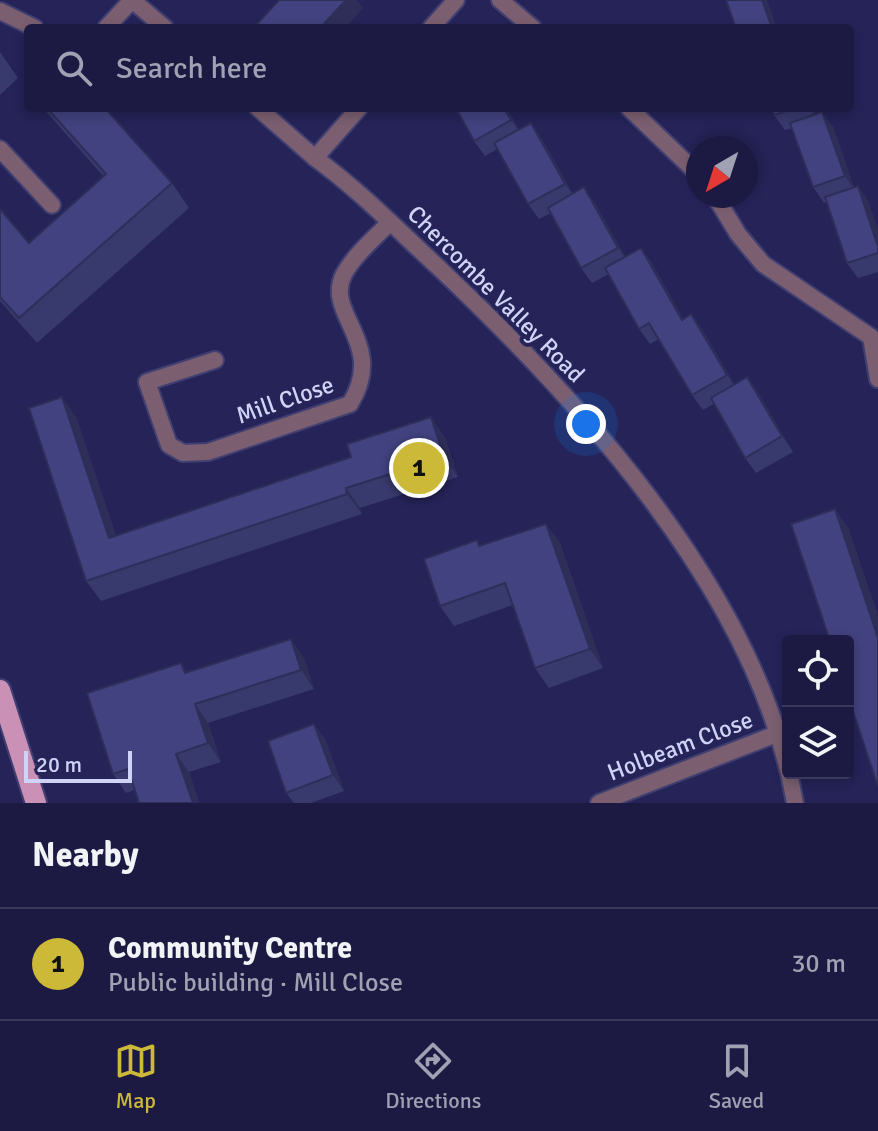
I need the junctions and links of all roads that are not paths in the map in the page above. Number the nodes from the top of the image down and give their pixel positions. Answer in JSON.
{"nodes":[{"id":1,"x":132,"y":0,"type":"edge"},
{"id":2,"x":456,"y":0,"type":"edge"},
{"id":3,"x":500,"y":0,"type":"edge"},
{"id":4,"x":0,"y":11,"type":"edge"},
{"id":5,"x":27,"y":24,"type":"edge"},
{"id":6,"x":110,"y":24,"type":"edge"},
{"id":7,"x":160,"y":24,"type":"edge"},
{"id":8,"x":435,"y":24,"type":"edge"},
{"id":9,"x":528,"y":24,"type":"edge"},
{"id":10,"x":263,"y":112,"type":"edge"},
{"id":11,"x":355,"y":112,"type":"edge"},
{"id":12,"x":633,"y":112,"type":"edge"},
{"id":13,"x":0,"y":149,"type":"edge"},
{"id":14,"x":315,"y":158,"type":"junction"},
{"id":15,"x":686,"y":163,"type":"edge"},
{"id":16,"x":52,"y":205,"type":"dead end"},
{"id":17,"x":722,"y":208,"type":"edge"},
{"id":18,"x":390,"y":222,"type":"junction"},
{"id":19,"x":874,"y":335,"type":"edge"},
{"id":20,"x":215,"y":360,"type":"dead end"},
{"id":21,"x":878,"y":379,"type":"edge"},
{"id":22,"x":0,"y":690,"type":"edge"},
{"id":23,"x":779,"y":733,"type":"junction"},
{"id":24,"x":782,"y":746,"type":"edge"},
{"id":25,"x":790,"y":779,"type":"edge"},
{"id":26,"x":36,"y":803,"type":"edge"},
{"id":27,"x":599,"y":803,"type":"edge"},
{"id":28,"x":795,"y":803,"type":"edge"}],
"edges":[{"from":1,"to":6,"type":"street"},
{"from":1,"to":7,"type":"street"},
{"from":2,"to":8,"type":"street"},
{"from":3,"to":9,"type":"street"},
{"from":4,"to":5,"type":"street"},
{"from":10,"to":14,"type":"street","name":"Chercombe Valley Road"},
{"from":11,"to":14,"type":"street"},
{"from":12,"to":15,"type":"street"},
{"from":13,"to":16,"type":"street"},
{"from":14,"to":18,"type":"street","name":"Chercombe Valley Road"},
{"from":17,"to":19,"type":"street"},
{"from":18,"to":20,"type":"street","name":"Mill Close"},
{"from":18,"to":23,"type":"street","name":"Chercombe Valley Road"},
{"from":19,"to":21,"type":"street"},
{"from":22,"to":26,"type":"main road"},
{"from":23,"to":24,"type":"street","name":"Chercombe Valley Road"},
{"from":23,"to":27,"type":"street","name":"Holbeam Close"},
{"from":25,"to":28,"type":"street","name":"Chercombe Valley Road"}]}
